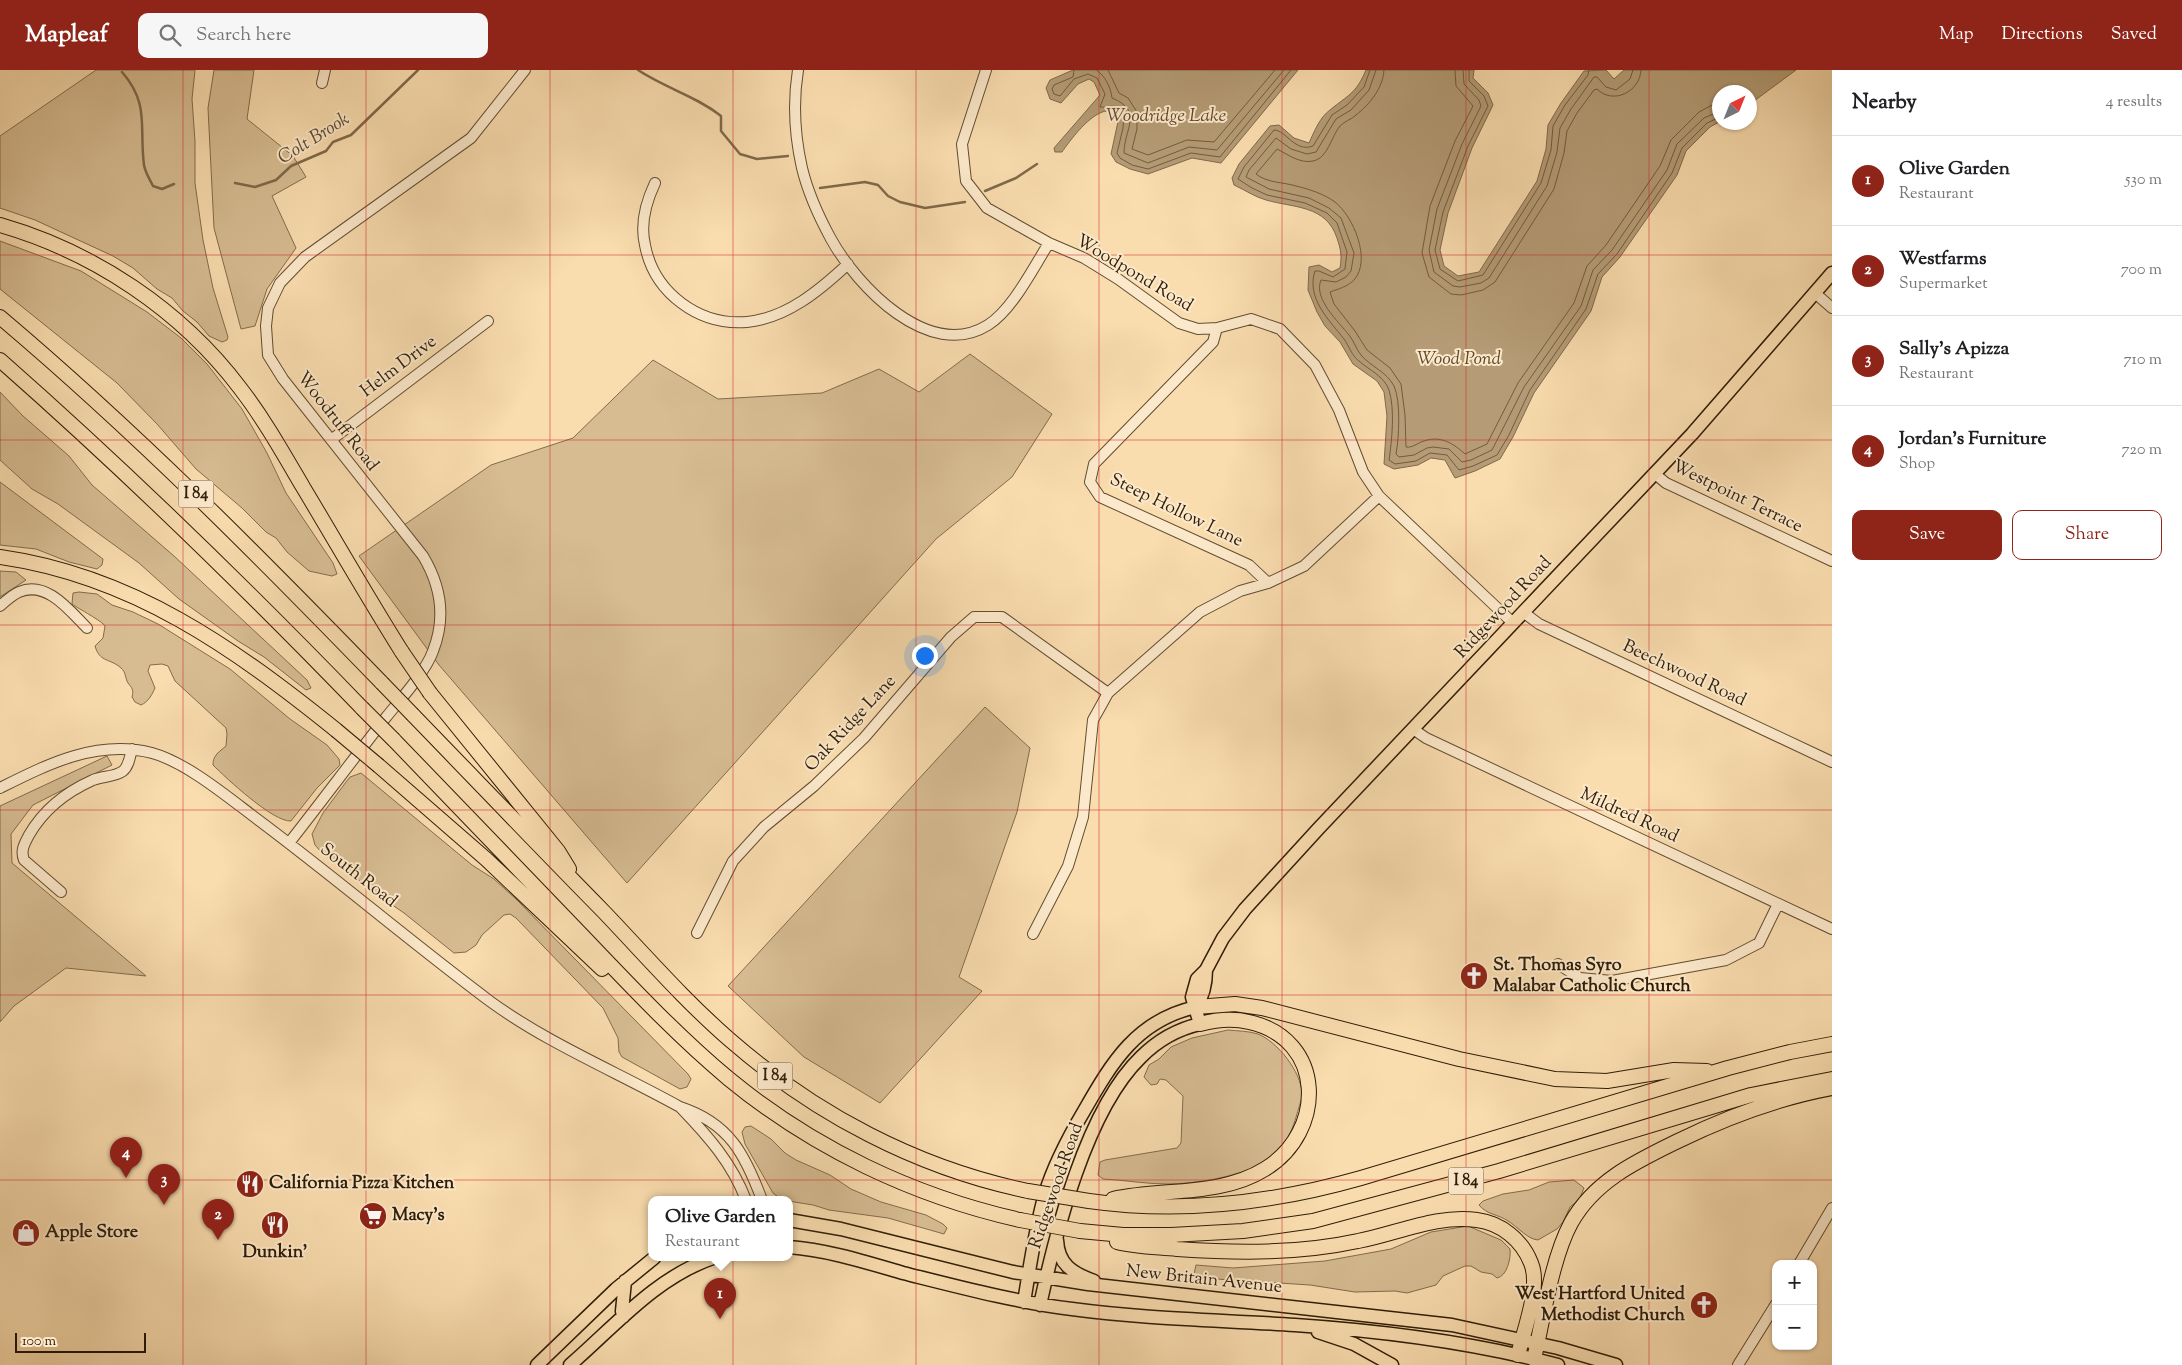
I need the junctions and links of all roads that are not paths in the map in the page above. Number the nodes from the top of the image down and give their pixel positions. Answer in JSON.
{"nodes":[{"id":1,"x":325,"y":70,"type":"edge"},
{"id":2,"x":525,"y":70,"type":"edge"},
{"id":3,"x":798,"y":70,"type":"edge"},
{"id":4,"x":986,"y":70,"type":"edge"},
{"id":5,"x":322,"y":82,"type":"dead end"},
{"id":6,"x":655,"y":183,"type":"dead end"},
{"id":7,"x":0,"y":225,"type":"edge"},
{"id":8,"x":1049,"y":243,"type":"junction"},
{"id":9,"x":848,"y":264,"type":"junction"},
{"id":10,"x":1832,"y":273,"type":"edge"},
{"id":11,"x":1815,"y":293,"type":"junction"},
{"id":12,"x":1832,"y":308,"type":"edge"},
{"id":13,"x":0,"y":317,"type":"edge"},
{"id":14,"x":488,"y":321,"type":"dead end"},
{"id":15,"x":1217,"y":328,"type":"junction"},
{"id":16,"x":0,"y":360,"type":"edge"},
{"id":17,"x":331,"y":440,"type":"junction"},
{"id":18,"x":1655,"y":474,"type":"junction"},
{"id":19,"x":1379,"y":496,"type":"junction"},
{"id":20,"x":0,"y":556,"type":"edge"},
{"id":21,"x":1832,"y":561,"type":"edge"},
{"id":22,"x":1268,"y":583,"type":"junction"},
{"id":23,"x":0,"y":606,"type":"edge"},
{"id":24,"x":1523,"y":612,"type":"junction"},
{"id":25,"x":1513,"y":623,"type":"junction"},
{"id":26,"x":87,"y":628,"type":"dead end"},
{"id":27,"x":1108,"y":693,"type":"junction"},
{"id":28,"x":1414,"y":729,"type":"junction"},
{"id":29,"x":132,"y":750,"type":"junction"},
{"id":30,"x":1832,"y":762,"type":"edge"},
{"id":31,"x":0,"y":788,"type":"edge"},
{"id":32,"x":289,"y":843,"type":"junction"},
{"id":33,"x":574,"y":882,"type":"junction"},
{"id":34,"x":61,"y":892,"type":"dead end"},
{"id":35,"x":1778,"y":904,"type":"junction"},
{"id":36,"x":1832,"y":929,"type":"edge"},
{"id":37,"x":697,"y":933,"type":"dead end"},
{"id":38,"x":1032,"y":934,"type":"dead end"},
{"id":39,"x":1558,"y":964,"type":"dead end"},
{"id":40,"x":643,"y":998,"type":"junction"},
{"id":41,"x":1196,"y":1006,"type":"junction"},
{"id":42,"x":1200,"y":1024,"type":"junction"},
{"id":43,"x":1832,"y":1044,"type":"edge"},
{"id":44,"x":1718,"y":1072,"type":"junction"},
{"id":45,"x":1832,"y":1079,"type":"edge"},
{"id":46,"x":1832,"y":1088,"type":"edge"},
{"id":47,"x":680,"y":1107,"type":"junction"},
{"id":48,"x":744,"y":1196,"type":"edge"},
{"id":49,"x":760,"y":1196,"type":"edge"},
{"id":50,"x":1093,"y":1202,"type":"junction"},
{"id":51,"x":1832,"y":1208,"type":"edge"},
{"id":52,"x":793,"y":1221,"type":"edge"},
{"id":53,"x":1058,"y":1231,"type":"junction"},
{"id":54,"x":1086,"y":1232,"type":"junction"},
{"id":55,"x":793,"y":1247,"type":"edge"},
{"id":56,"x":1801,"y":1260,"type":"edge"},
{"id":57,"x":650,"y":1261,"type":"edge"},
{"id":58,"x":707,"y":1261,"type":"edge"},
{"id":59,"x":1028,"y":1276,"type":"junction"},
{"id":60,"x":1046,"y":1279,"type":"junction"},
{"id":61,"x":625,"y":1281,"type":"junction"},
{"id":62,"x":1112,"y":1287,"type":"junction"},
{"id":63,"x":1024,"y":1302,"type":"junction"},
{"id":64,"x":1040,"y":1305,"type":"junction"},
{"id":65,"x":1775,"y":1305,"type":"edge"},
{"id":66,"x":623,"y":1317,"type":"junction"},
{"id":67,"x":1294,"y":1325,"type":"junction"},
{"id":68,"x":1522,"y":1340,"type":"junction"},
{"id":69,"x":1538,"y":1344,"type":"junction"},
{"id":70,"x":1518,"y":1355,"type":"junction"},
{"id":71,"x":1533,"y":1362,"type":"edge"},
{"id":72,"x":538,"y":1365,"type":"edge"},
{"id":73,"x":570,"y":1365,"type":"edge"},
{"id":74,"x":1392,"y":1365,"type":"edge"},
{"id":75,"x":1558,"y":1365,"type":"edge"},
{"id":76,"x":1616,"y":1365,"type":"edge"},
{"id":77,"x":1738,"y":1365,"type":"edge"}],
"edges":[{"from":1,"to":5,"type":"street"},
{"from":2,"to":17,"type":"street","name":"Woodruff Road"},
{"from":3,"to":9,"type":"street"},
{"from":4,"to":8,"type":"street","name":"Woodpond Road"},
{"from":6,"to":9,"type":"street"},
{"from":7,"to":33,"type":"highway","bridge":true},
{"from":8,"to":9,"type":"street"},
{"from":8,"to":15,"type":"street","name":"Woodpond Road"},
{"from":10,"to":11,"type":"main road","name":"Ridgewood Road"},
{"from":11,"to":12,"type":"street"},
{"from":11,"to":18,"type":"main road","name":"Ridgewood Road"},
{"from":13,"to":33,"type":"highway","number":"I 84","bridge":true},
{"from":14,"to":17,"type":"street","name":"Helm Drive"},
{"from":15,"to":19,"type":"street","name":"Woodpond Road"},
{"from":15,"to":22,"type":"street","name":"Steep Hollow Lane"},
{"from":16,"to":40,"type":"highway","number":"I 84","bridge":true},
{"from":17,"to":32,"type":"street","name":"Woodruff Road"},
{"from":18,"to":21,"type":"street","name":"Westpoint Terrace"},
{"from":18,"to":24,"type":"main road","name":"Ridgewood Road"},
{"from":19,"to":22,"type":"street"},
{"from":19,"to":25,"type":"street","name":"Woodpond Road"},
{"from":20,"to":40,"type":"highway","bridge":true},
{"from":22,"to":27,"type":"street"},
{"from":23,"to":26,"type":"street"},
{"from":24,"to":25,"type":"main road","name":"Ridgewood Road"},
{"from":24,"to":30,"type":"street","name":"Beechwood Road"},
{"from":25,"to":28,"type":"main road","name":"Ridgewood Road"},
{"from":27,"to":37,"type":"street","name":"Oak Ridge Lane"},
{"from":27,"to":38,"type":"street"},
{"from":28,"to":35,"type":"street","name":"Mildred Road"},
{"from":28,"to":41,"type":"main road","name":"Ridgewood Road"},
{"from":29,"to":31,"type":"street","name":"South Road"},
{"from":29,"to":32,"type":"street","name":"South Road"},
{"from":29,"to":34,"type":"street"},
{"from":32,"to":47,"type":"street","name":"South Road"},
{"from":33,"to":50,"type":"highway","number":"I 84","bridge":true},
{"from":35,"to":36,"type":"street","name":"Mildred Road"},
{"from":35,"to":39,"type":"street"},
{"from":40,"to":54,"type":"highway","number":"I 84","bridge":true},
{"from":41,"to":42,"type":"main road","name":"Ridgewood Road"},
{"from":41,"to":44,"type":"highway"},
{"from":41,"to":59,"type":"main road","name":"Ridgewood Road"},
{"from":42,"to":50,"type":"highway"},
{"from":42,"to":53,"type":"main road","name":"Ridgewood Road"},
{"from":43,"to":44,"type":"highway","number":"I 84"},
{"from":44,"to":50,"type":"highway","number":"I 84"},
{"from":45,"to":54,"type":"highway","number":"I 84"},
{"from":46,"to":69,"type":"highway"},
{"from":47,"to":48,"type":"street","name":"South Road"},
{"from":47,"to":49,"type":"street","name":"South Road"},
{"from":51,"to":56,"type":"street"},
{"from":52,"to":59,"type":"main road","name":"New Britain Avenue"},
{"from":53,"to":60,"type":"main road","name":"Ridgewood Road"},
{"from":53,"to":62,"type":"main road"},
{"from":54,"to":68,"type":"highway"},
{"from":55,"to":63,"type":"main road","name":"New Britain Avenue"},
{"from":57,"to":61,"type":"main road"},
{"from":58,"to":66,"type":"main road"},
{"from":59,"to":60,"type":"main road","name":"New Britain Avenue"},
{"from":59,"to":63,"type":"main road","name":"Ridgewood Road"},
{"from":60,"to":62,"type":"main road","name":"New Britain Avenue"},
{"from":60,"to":64,"type":"main road","name":"Ridgewood Road"},
{"from":61,"to":66,"type":"main road"},
{"from":61,"to":72,"type":"main road"},
{"from":62,"to":68,"type":"main road","name":"New Britain Avenue"},
{"from":63,"to":64,"type":"main road","name":"New Britain Avenue"},
{"from":64,"to":67,"type":"main road","name":"New Britain Avenue"},
{"from":65,"to":77,"type":"street"},
{"from":66,"to":73,"type":"main road"},
{"from":67,"to":70,"type":"main road","name":"New Britain Avenue"},
{"from":67,"to":74,"type":"main road"},
{"from":68,"to":69,"type":"main road","name":"New Britain Avenue"},
{"from":68,"to":70,"type":"highway"},
{"from":69,"to":71,"type":"highway"},
{"from":69,"to":76,"type":"main road","name":"New Britain Avenue"},
{"from":70,"to":71,"type":"main road","name":"New Britain Avenue"},
{"from":71,"to":75,"type":"main road","name":"New Britain Avenue"}]}
